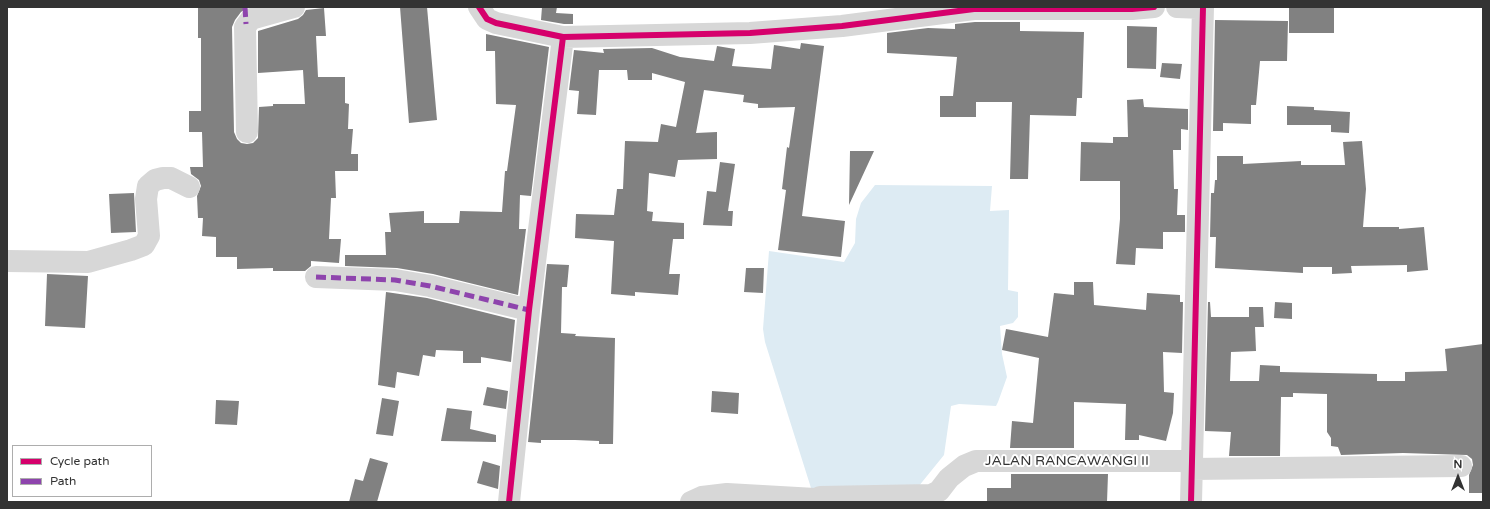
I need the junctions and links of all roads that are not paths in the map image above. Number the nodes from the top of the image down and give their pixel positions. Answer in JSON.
{"nodes":[{"id":1,"x":294,"y":7,"type":"edge"},
{"id":2,"x":479,"y":7,"type":"edge"},
{"id":3,"x":1154,"y":7,"type":"edge"},
{"id":4,"x":1177,"y":7,"type":"edge"},
{"id":5,"x":1203,"y":7,"type":"edge"},
{"id":6,"x":245,"y":16,"type":"edge"},
{"id":7,"x":563,"y":37,"type":"junction"},
{"id":8,"x":247,"y":132,"type":"dead end"},
{"id":9,"x":189,"y":187,"type":"dead end"},
{"id":10,"x":7,"y":261,"type":"edge"},
{"id":11,"x":316,"y":277,"type":"dead end"},
{"id":12,"x":529,"y":310,"type":"junction"},
{"id":13,"x":1191,"y":465,"type":"junction"},
{"id":14,"x":1461,"y":466,"type":"dead end"},
{"id":15,"x":814,"y":501,"type":"edge"},
{"id":16,"x":509,"y":502,"type":"edge"},
{"id":17,"x":691,"y":502,"type":"edge"},
{"id":18,"x":1191,"y":502,"type":"edge"}],
"edges":[{"from":1,"to":6,"type":"street"},
{"from":2,"to":7,"type":"street"},
{"from":3,"to":7,"type":"street"},
{"from":4,"to":5,"type":"street"},
{"from":5,"to":13,"type":"street"},
{"from":6,"to":8,"type":"street"},
{"from":7,"to":12,"type":"street"},
{"from":9,"to":10,"type":"street"},
{"from":11,"to":12,"type":"street"},
{"from":12,"to":16,"type":"street"},
{"from":13,"to":14,"type":"street","name":"JALAN RANCAWANGI II"},
{"from":13,"to":15,"type":"street","name":"JALAN RANCAWANGI II"},
{"from":13,"to":18,"type":"street"},
{"from":15,"to":17,"type":"street","name":"JALAN RANCAWANGI II"}]}
